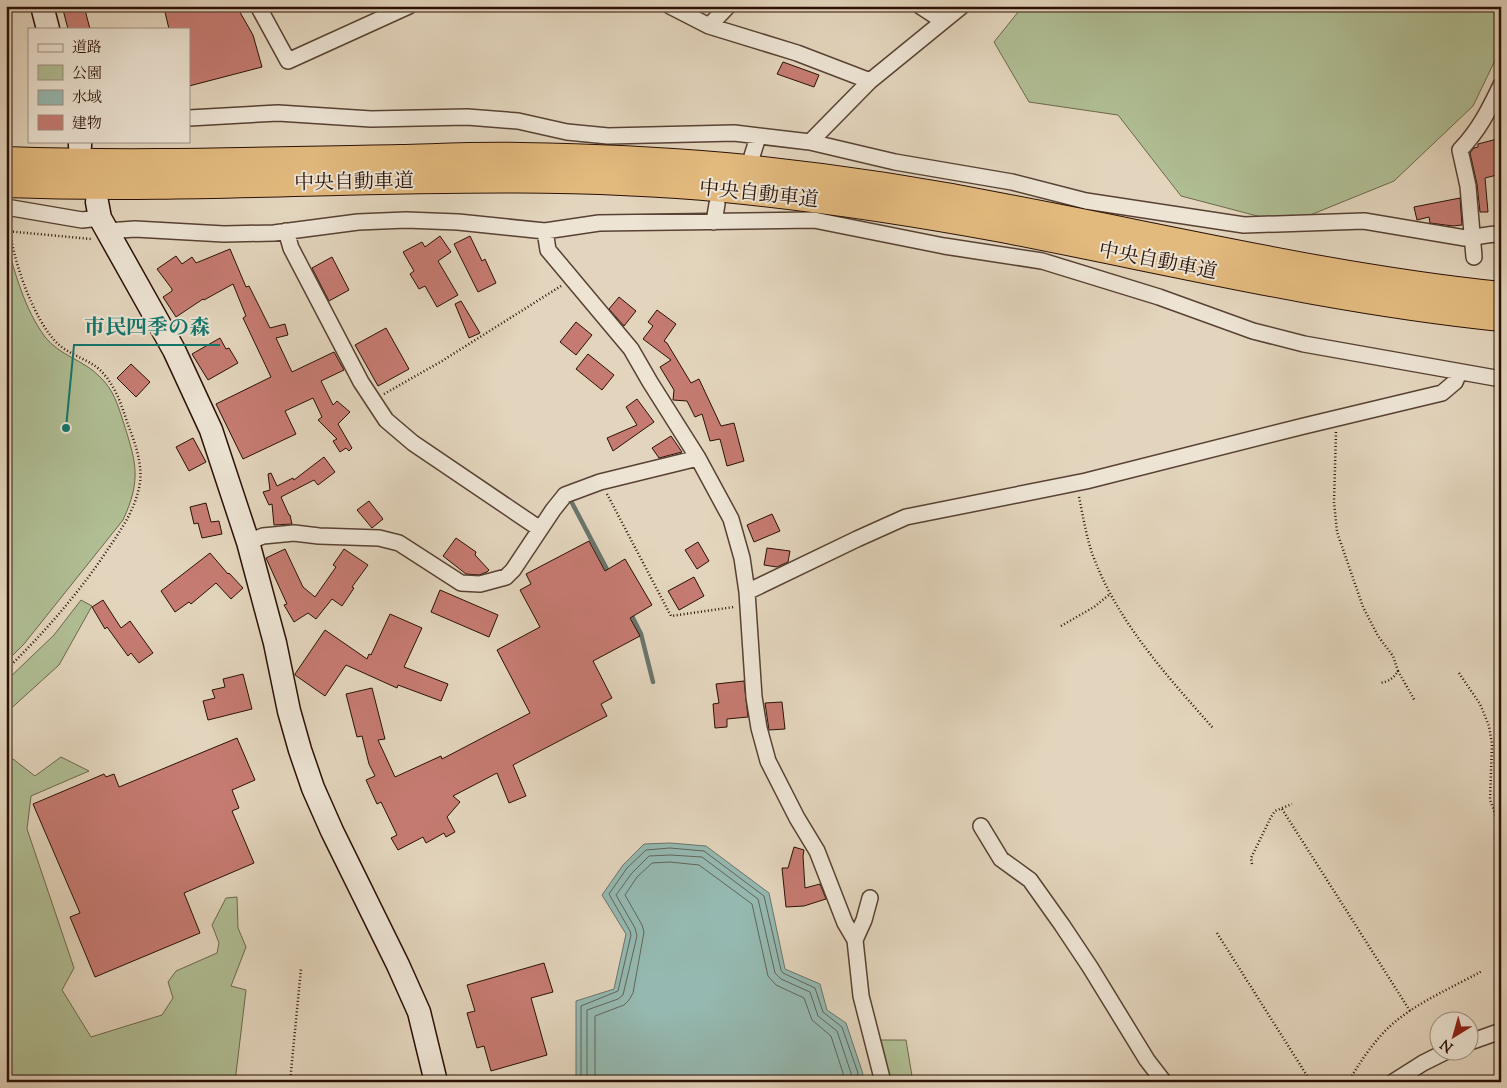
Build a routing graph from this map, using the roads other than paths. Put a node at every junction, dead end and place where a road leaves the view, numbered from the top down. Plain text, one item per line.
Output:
1 (42, 6) edge
2 (258, 6) edge
3 (409, 6) edge
4 (670, 6) edge
5 (728, 6) edge
6 (920, 6) edge
7 (962, 6) edge
8 (943, 21) junction
9 (710, 26) junction
10 (48, 28) edge
11 (870, 81) junction
12 (1501, 85) edge
13 (190, 118) edge
14 (758, 137) junction
15 (810, 142) junction
16 (752, 156) dead end
17 (6, 161) edge
18 (7, 199) edge
19 (717, 204) dead end
20 (714, 222) junction
21 (104, 223) junction
22 (545, 231) junction
23 (286, 232) junction
24 (1501, 234) edge
25 (1474, 238) junction
26 (1474, 257) dead end
27 (1501, 296) edge
28 (1501, 318) edge
29 (1459, 373) junction
30 (1501, 379) edge
31 (698, 458) junction
32 (540, 529) junction
33 (248, 542) junction
34 (747, 598) junction
35 (981, 826) dead end
36 (870, 898) dead end
37 (856, 940) junction
38 (1501, 1032) edge
39 (1480, 1039) edge
40 (1430, 1060) edge
41 (436, 1082) edge
42 (884, 1082) edge
43 (1164, 1082) edge
44 (1393, 1082) edge

1 - 10 street
2 - 3 street
4 - 9 street
5 - 9 street
6 - 8 street
7 - 8 street
8 - 11 street
9 - 11 street
11 - 15 street
12 - 25 street
13 - 14 street
14 - 15 street
14 - 16 street
15 - 25 street
17 - 27 highway, 中央自動車道
18 - 21 street
18 - 28 highway, 中央自動車道
19 - 20 street
20 - 22 street
20 - 29 street
21 - 23 street
21 - 33 street
22 - 23 street
22 - 31 street
23 - 32 street
24 - 25 street
25 - 26 street
29 - 30 street
29 - 34 street
31 - 32 street
31 - 34 street
32 - 33 street
33 - 41 street
34 - 37 street
35 - 43 street
36 - 37 street
37 - 42 street
38 - 39 street
40 - 44 street

